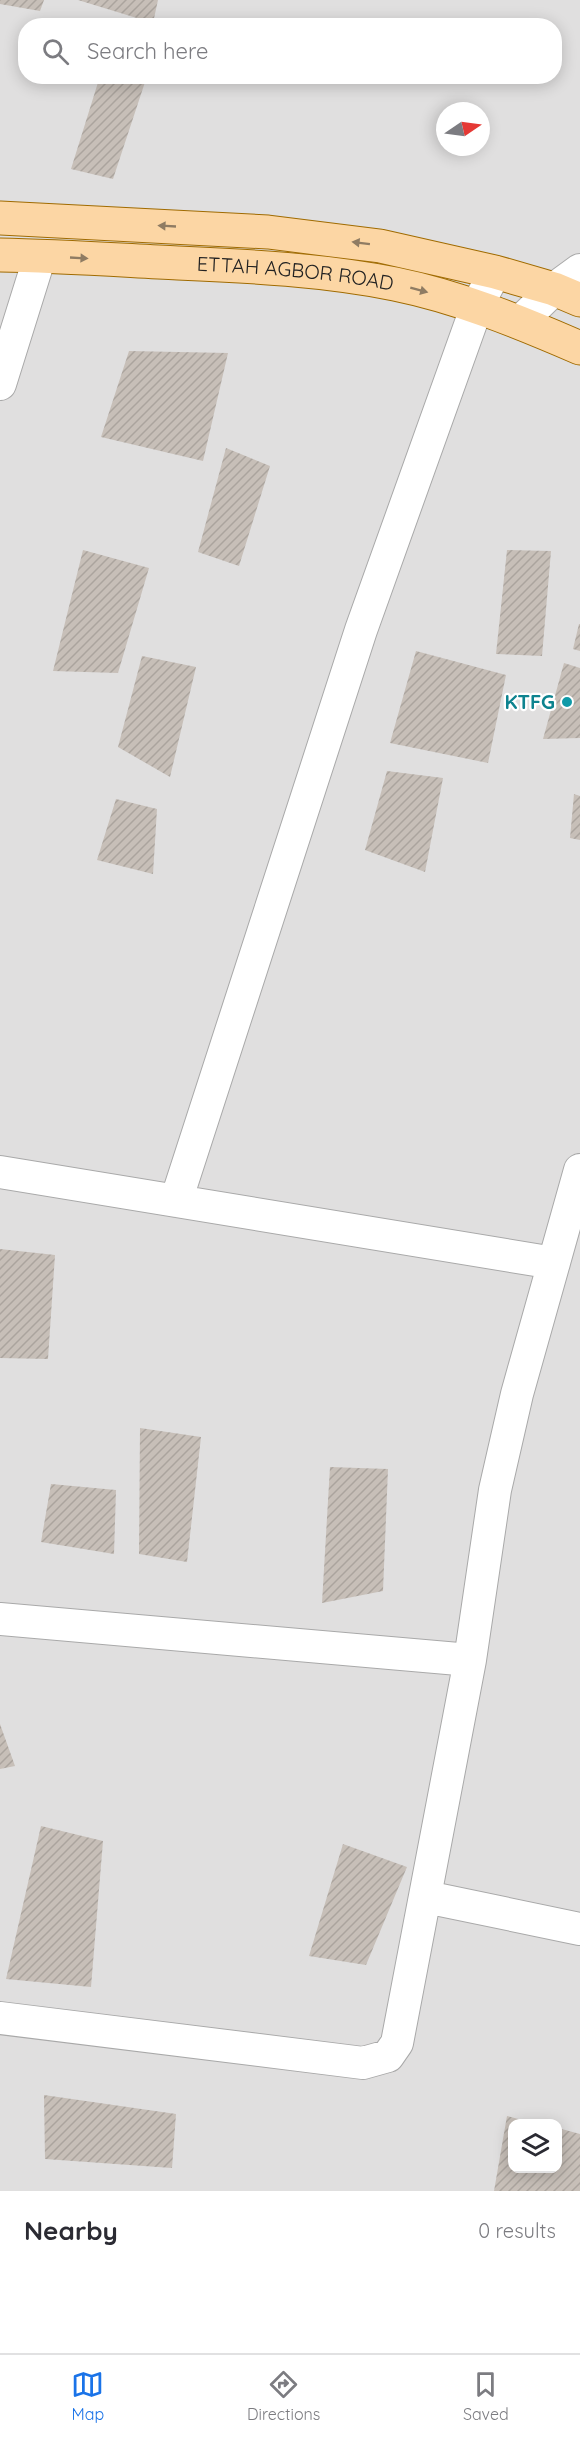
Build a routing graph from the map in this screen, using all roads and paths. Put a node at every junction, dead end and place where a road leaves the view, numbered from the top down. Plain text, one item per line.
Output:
1 (0, 218) edge
2 (0, 255) edge
3 (39, 256) junction
4 (495, 272) junction
5 (571, 286) edge
6 (477, 306) junction
7 (520, 322) junction
8 (580, 348) edge
9 (0, 384) edge
10 (580, 1170) edge
11 (0, 1172) edge
12 (176, 1201) junction
13 (554, 1263) junction
14 (0, 1619) edge
15 (470, 1660) junction
16 (426, 1897) junction
17 (580, 1929) edge
18 (0, 2018) edge

4 -> 1 main road, ETTAH AGBOR ROAD
2 - 3 main road, ETTAH AGBOR ROAD
3 -> 6 main road, ETTAH AGBOR ROAD
3 - 9 street
4 - 5 main road, ETTAH AGBOR ROAD
4 - 6 street
5 - 7 street
6 - 7 main road, ETTAH AGBOR ROAD
6 - 12 street
7 - 8 main road, ETTAH AGBOR ROAD
10 - 13 street
11 - 12 street
12 - 13 street
13 - 15 street
14 - 15 street
15 - 16 street
16 - 17 street
16 - 18 street

